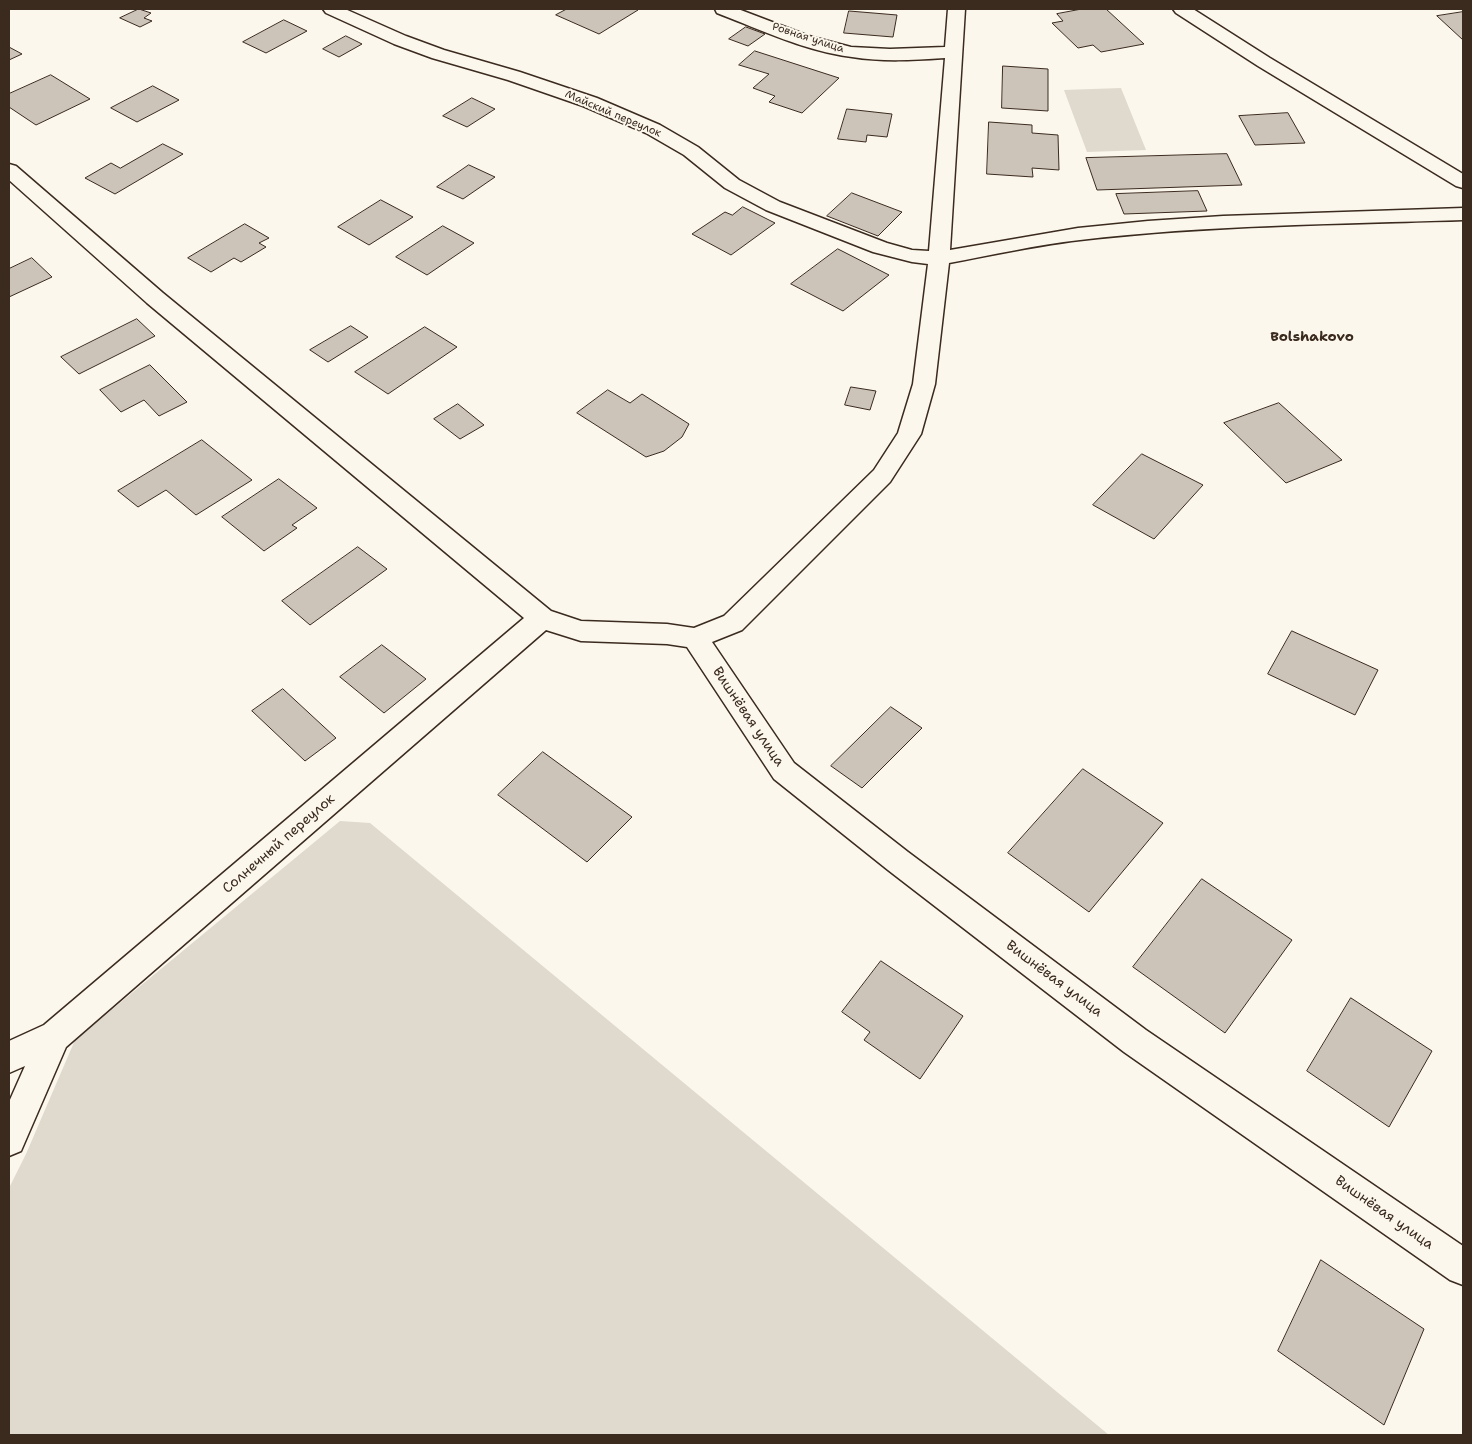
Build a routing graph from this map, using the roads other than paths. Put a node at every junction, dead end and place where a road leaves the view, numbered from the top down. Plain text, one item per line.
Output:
1 (332, 9) edge
2 (723, 9) edge
3 (957, 9) edge
4 (1182, 9) edge
5 (954, 52) junction
6 (9, 170) edge
7 (1463, 182) edge
8 (1463, 214) edge
9 (939, 258) junction
10 (542, 618) junction
11 (695, 638) junction
12 (55, 1036) junction
13 (9, 1057) edge
14 (9, 1139) edge
15 (1463, 1267) edge

1 - 9 street, Майский переулок
2 - 5 street, Ровная улица
3 - 5 street
4 - 7 street
5 - 9 street
6 - 10 street
8 - 9 street, Майский переулок
9 - 11 street
10 - 11 street
10 - 12 street, Солнечный переулок
11 - 15 street, Вишнёвая улица
12 - 13 street, Солнечный переулок
12 - 14 street

